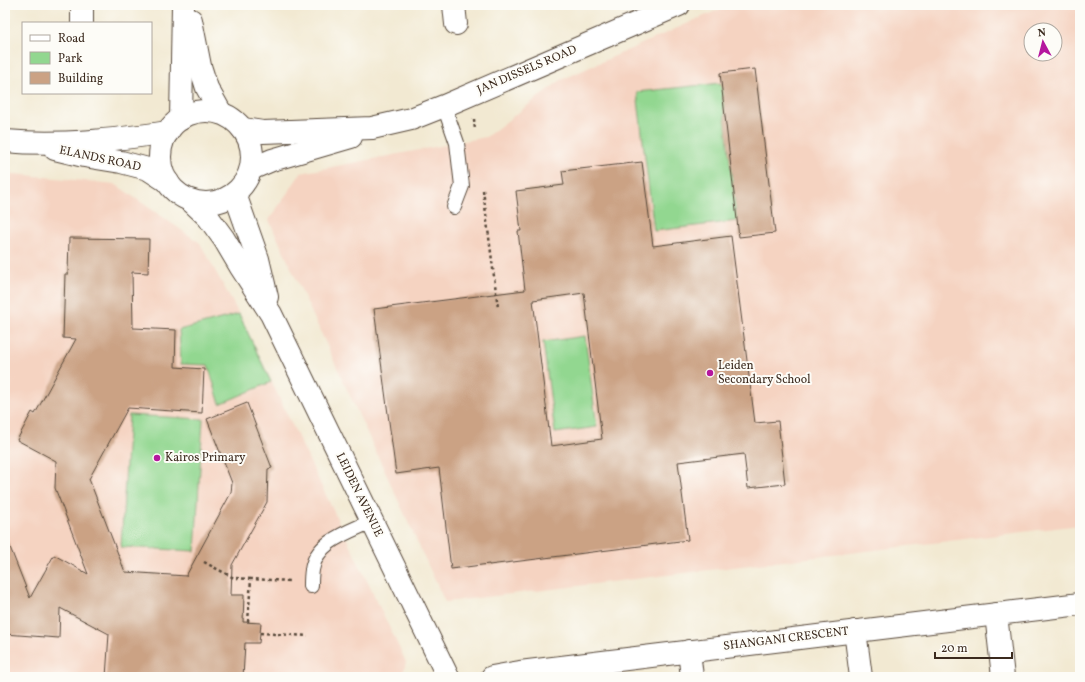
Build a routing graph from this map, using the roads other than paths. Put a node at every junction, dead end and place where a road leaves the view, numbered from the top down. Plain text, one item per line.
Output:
1 (82, 5) edge
2 (183, 5) edge
3 (189, 5) edge
4 (679, 5) edge
5 (82, 22) edge
6 (444, 106) junction
7 (221, 113) junction
8 (174, 126) junction
9 (243, 128) junction
10 (372, 128) junction
11 (5, 141) edge
12 (29, 143) junction
13 (251, 168) junction
14 (168, 182) junction
15 (235, 194) junction
16 (191, 201) junction
17 (454, 207) dead end
18 (271, 314) junction
19 (372, 521) junction
20 (311, 584) road end
21 (1080, 604) edge
22 (996, 614) junction
23 (855, 631) junction
24 (689, 651) junction
25 (609, 669) edge
26 (448, 677) edge
27 (492, 677) edge
28 (692, 677) edge
29 (861, 677) edge
30 (1003, 677) edge

1 - 5 street
2 - 8 street
3 - 7 street
4 - 6 street, JAN DISSELS ROAD
6 - 10 street, JAN DISSELS ROAD
6 - 17 lane
7 - 8 street
7 - 9 street
8 - 12 street, ELANDS ROAD
8 - 14 street
9 - 10 street, JAN DISSELS ROAD
9 - 13 street
10 - 13 street, JAN DISSELS ROAD
11 - 12 street, ELANDS ROAD
12 - 14 street, ELANDS ROAD
13 - 15 street
14 - 16 street
15 - 16 street
15 - 18 street, LEIDEN AVENUE
16 - 18 street, LEIDEN AVENUE
18 - 19 street, LEIDEN AVENUE
19 - 20 lane
19 - 26 street, LEIDEN AVENUE
21 - 22 street, SHANGANI CRESCENT
22 - 23 street, SHANGANI CRESCENT
22 - 30 street
23 - 24 street, SHANGANI CRESCENT
23 - 29 street
24 - 25 street, SHANGANI CRESCENT
24 - 28 street
25 - 27 street, SHANGANI CRESCENT

